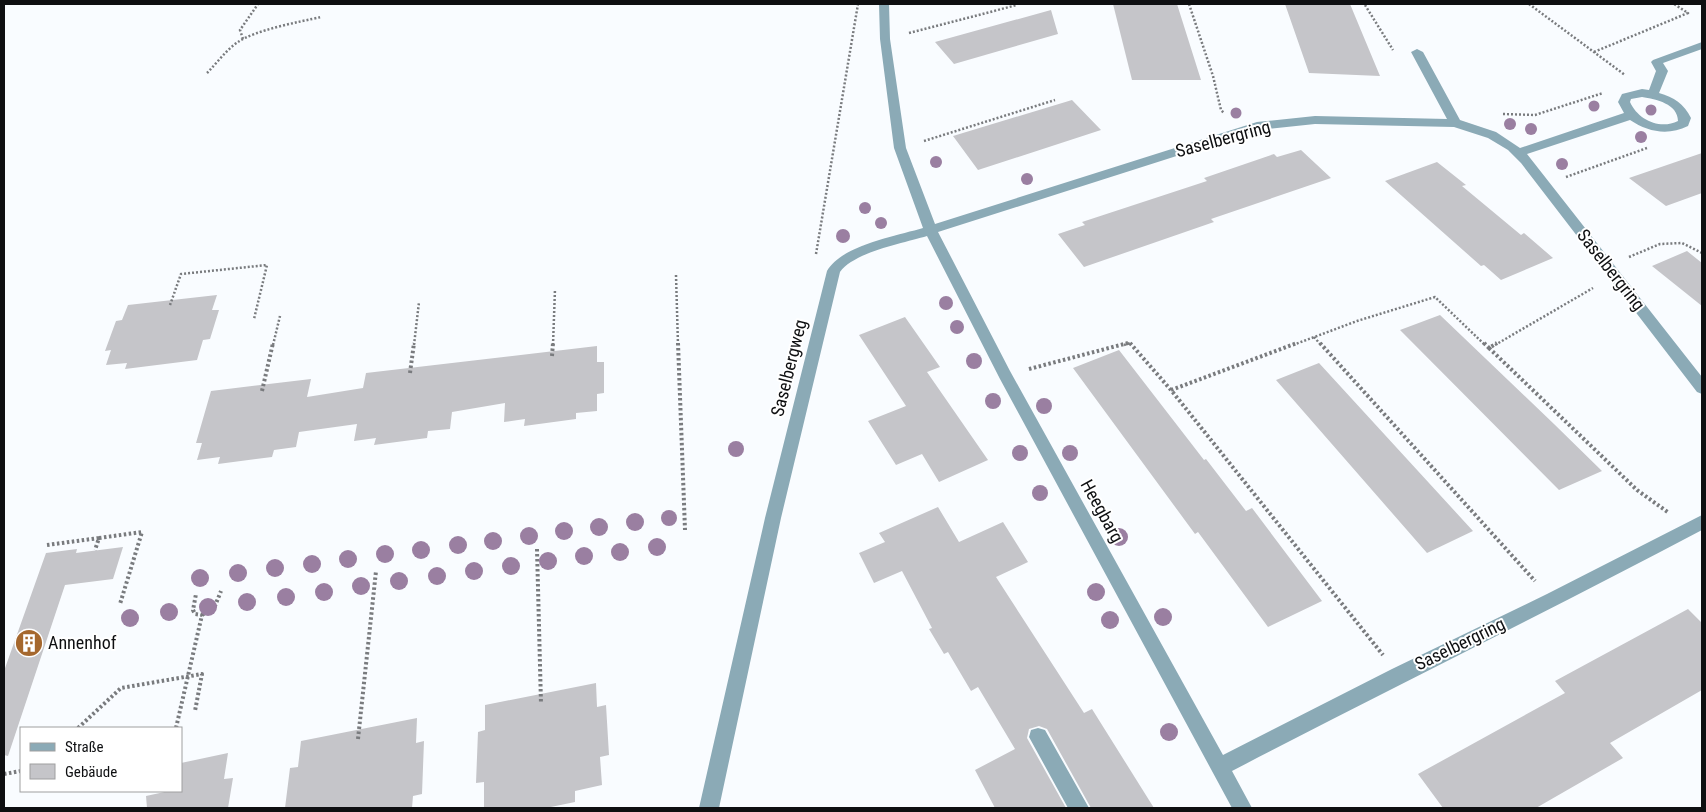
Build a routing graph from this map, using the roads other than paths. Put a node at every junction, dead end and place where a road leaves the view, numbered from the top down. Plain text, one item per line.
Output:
1 (884, 4) edge
2 (1702, 45) edge
3 (1417, 52) dead end
4 (1653, 94) junction
5 (1631, 115) junction
6 (1455, 123) junction
7 (1518, 153) junction
8 (931, 231) junction
9 (1702, 388) edge
10 (1696, 525) edge
11 (1038, 736) dead end
12 (1219, 767) junction
13 (709, 808) edge
14 (1079, 808) edge
15 (1242, 808) edge

1 - 8 street
2 - 4 street
3 - 6 street
4 - 5 street
4 - 5 street
5 - 7 street
6 - 7 street, Saselbergring
6 - 8 street, Saselbergring
7 - 9 street, Saselbergring
8 - 12 street, Heegbarg
8 - 13 street, Saselbergweg
10 - 12 street, Saselbergring
11 - 14 street
12 - 15 street, Heegbarg

